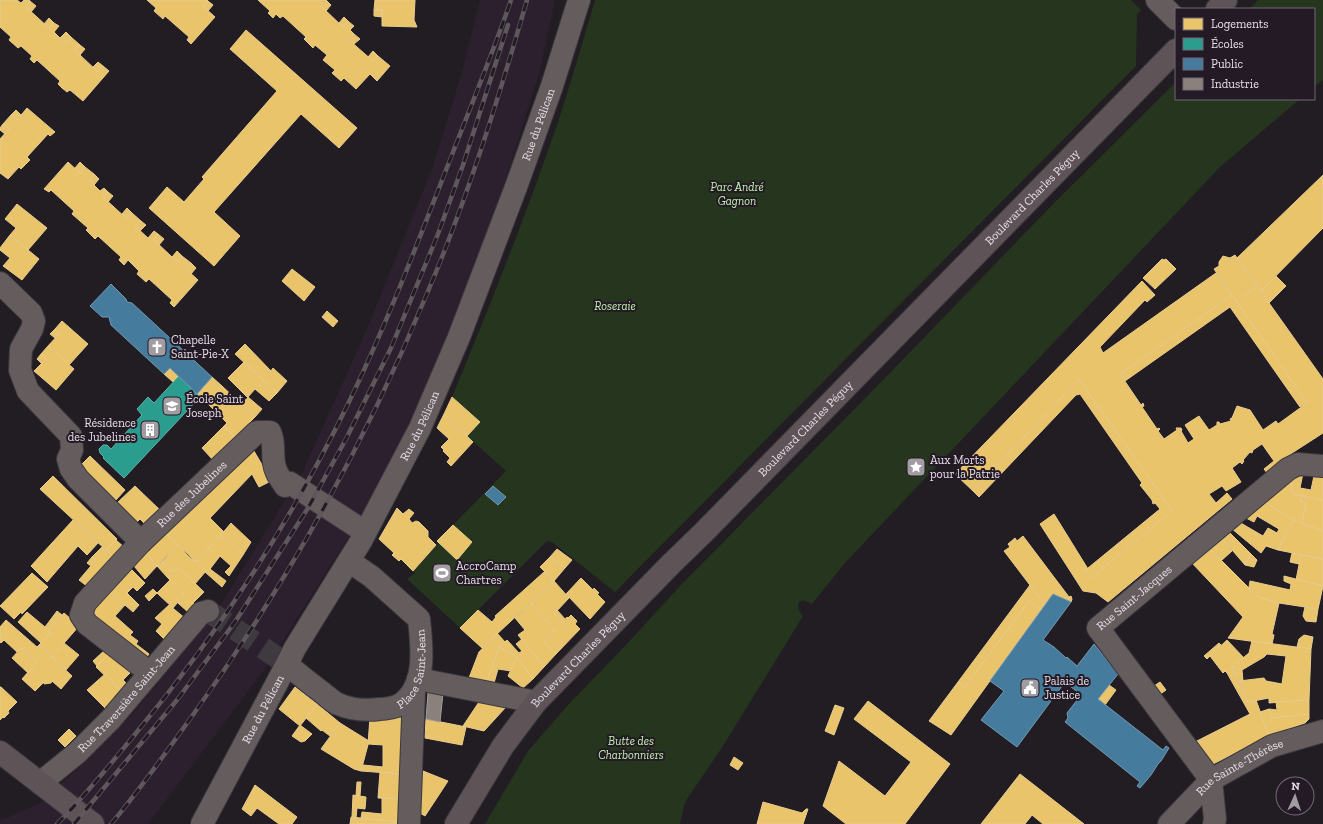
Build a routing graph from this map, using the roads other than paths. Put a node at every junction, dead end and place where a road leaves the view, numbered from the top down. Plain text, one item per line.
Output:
1 (579, 0) edge
2 (1157, 0) edge
3 (1226, 0) edge
4 (1218, 8) edge
5 (1175, 18) edge
6 (1175, 51) edge
7 (0, 282) edge
8 (1323, 466) edge
9 (366, 532) junction
10 (141, 542) junction
11 (349, 561) junction
12 (208, 611) dead end
13 (288, 664) junction
14 (150, 673) junction
15 (416, 685) junction
16 (536, 702) junction
17 (1323, 732) edge
18 (0, 752) edge
19 (1212, 780) junction
20 (40, 783) junction
21 (93, 824) edge
22 (202, 824) edge
23 (409, 824) edge
24 (456, 824) edge
25 (1169, 824) edge
26 (1214, 824) edge

1 - 9 street, Rue du Pélican
2 - 5 street
3 - 4 main road
6 - 16 main road, Boulevard Charles Péguy
7 - 10 street
8 - 19 street, Rue Saint-Jacques
9 - 10 street, Rue des Jubelines
9 - 11 street, Rue du Pélican
10 - 14 street, Rue des Jubelines
11 - 13 street, Rue du Pélican
11 - 15 street, Place Saint-Jean
12 - 14 street, Rue Traversière Saint-Jean
13 - 15 street, Place Saint-Jean
13 - 22 street, Rue du Pélican
14 - 20 street, Rue Traversière Saint-Jean
15 - 16 street
15 - 23 street
16 - 24 main road, Boulevard Charles Péguy
17 - 19 street, Rue Sainte-Thérèse
18 - 20 main road
19 - 25 street, Rue Sainte-Thérèse
19 - 26 street
20 - 21 main road

